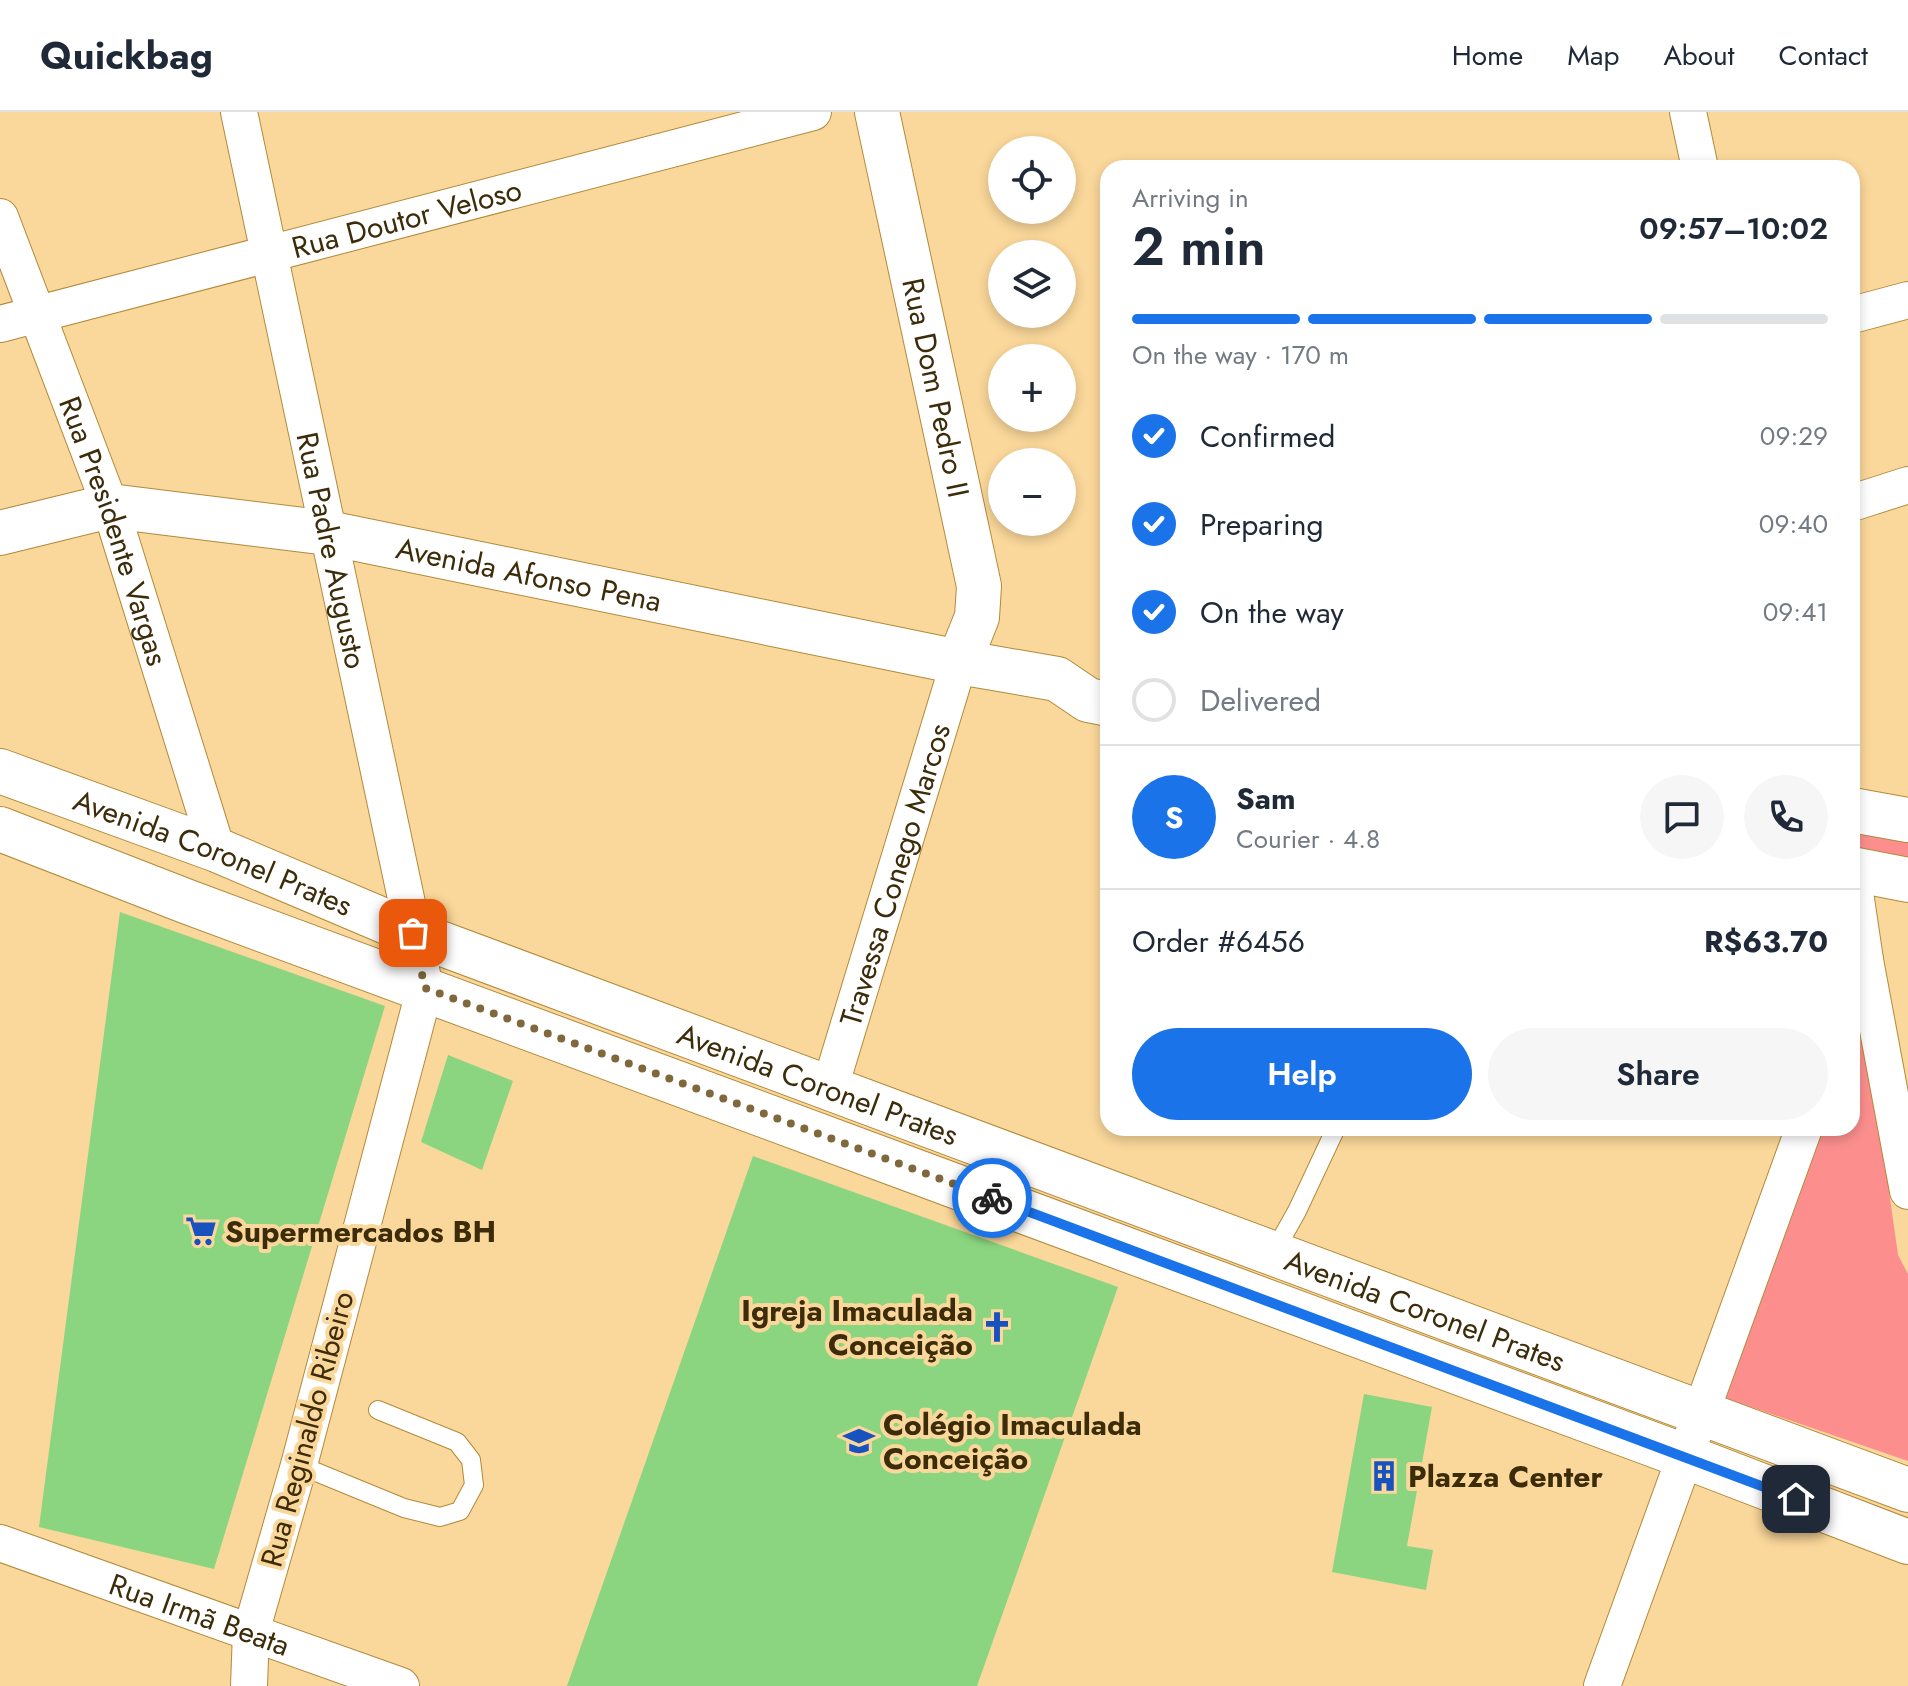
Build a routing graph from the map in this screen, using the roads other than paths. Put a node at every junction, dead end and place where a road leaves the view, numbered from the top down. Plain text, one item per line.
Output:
1 (239, 112) edge
2 (813, 112) edge
3 (877, 112) edge
4 (1688, 112) edge
5 (1698, 160) edge
6 (0, 217) edge
7 (267, 255) junction
8 (1908, 300) edge
9 (1860, 313) edge
10 (38, 315) junction
11 (0, 324) edge
12 (1908, 485) edge
13 (1860, 500) edge
14 (110, 506) junction
15 (0, 533) edge
16 (328, 533) junction
17 (959, 662) junction
18 (1100, 671) edge
19 (1057, 679) junction
20 (1100, 702) edge
21 (0, 771) edge
22 (1860, 811) edge
23 (1908, 820) edge
24 (0, 829) edge
25 (217, 850) junction
26 (1860, 872) edge
27 (1908, 880) edge
28 (1860, 926) edge
29 (413, 933) junction
30 (1865, 960) junction
31 (1860, 974) edge
32 (425, 988) junction
33 (830, 1087) junction
34 (1332, 1136) edge
35 (1801, 1136) edge
36 (1908, 1191) edge
37 (1274, 1252) junction
38 (378, 1410) dead end
39 (1702, 1411) junction
40 (1684, 1456) junction
41 (299, 1465) junction
42 (1908, 1490) edge
43 (1908, 1542) edge
44 (0, 1543) edge
45 (251, 1632) junction
46 (249, 1686) edge
47 (401, 1686) edge
48 (1602, 1686) edge

1 - 7 street, Rua Padre Augusto
2 - 7 street, Rua Doutor Veloso
3 - 17 main road, Rua Dom Pedro II
4 - 5 street
6 - 10 street, Rua Presidente Vargas
7 - 10 street, Rua Doutor Veloso
7 - 16 street, Rua Padre Augusto
8 - 9 street
10 - 11 street, Rua Doutor Veloso
10 - 14 street, Rua Presidente Vargas
12 - 13 street
14 - 15 main road, Avenida Afonso Pena
14 - 16 main road, Avenida Afonso Pena
14 - 25 street, Rua Presidente Vargas
16 - 17 main road, Avenida Afonso Pena
16 - 29 street, Rua Padre Augusto
17 - 19 main road, Avenida Afonso Pena
17 - 33 street, Travessa Conego Marcos
18 - 19 main road, Avenida Afonso Pena
19 - 20 main road, Avenida Afonso Pena
21 - 25 main road, Avenida Coronel Prates
22 - 23 main road
24 - 32 main road, Avenida Coronel Prates
25 - 29 main road, Avenida Coronel Prates
26 - 27 main road
28 - 30 street
29 - 32 street, Rua Padre Augusto
29 - 33 main road, Avenida Coronel Prates
30 - 31 street
30 - 36 street
32 - 40 main road, Avenida Coronel Prates
32 - 41 street, Rua Reginaldo Ribeiro
33 - 37 main road, Avenida Coronel Prates
34 - 37 lane
35 - 39 street
37 - 39 main road, Avenida Coronel Prates
38 - 41 lane
39 - 40 street
39 - 42 main road, Avenida Coronel Prates
40 - 43 main road, Avenida Coronel Prates
40 - 48 street
41 - 45 street, Rua Reginaldo Ribeiro
44 - 45 street, Rua Irmã Beata
45 - 46 street, Rua Reginaldo Ribeiro
45 - 47 street, Rua Irmã Beata

